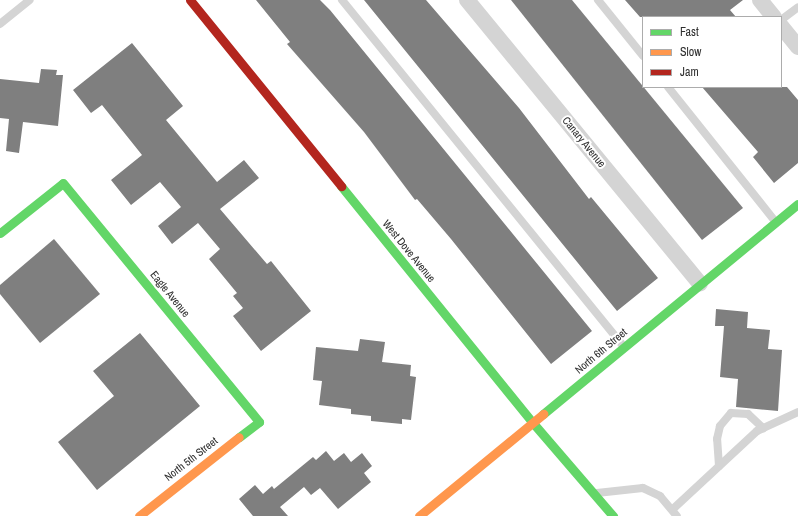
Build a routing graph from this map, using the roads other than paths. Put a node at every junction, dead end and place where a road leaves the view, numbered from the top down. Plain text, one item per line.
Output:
1 (30, 0) edge
2 (190, 0) edge
3 (342, 0) edge
4 (467, 0) edge
5 (598, 0) edge
6 (760, 0) edge
7 (798, 7) edge
8 (773, 16) edge
9 (782, 19) edge
10 (0, 24) edge
11 (782, 27) edge
12 (798, 47) edge
13 (642, 55) edge
14 (669, 88) edge
15 (796, 209) edge
16 (776, 222) junction
17 (0, 233) edge
18 (700, 284) junction
19 (624, 347) junction
20 (798, 412) edge
21 (259, 422) joint
22 (533, 423) junction
23 (763, 428) junction
24 (719, 466) junction
25 (594, 493) junction
26 (675, 513) edge
27 (138, 516) edge
28 (419, 516) edge
29 (613, 516) edge

1 - 10 lane
2 - 22 street, West Dove Avenue
3 - 19 lane
4 - 18 street, Canary Avenue
5 - 13 lane
6 - 8 street
7 - 9 lane
11 - 12 street
14 - 16 lane
15 - 16 street, North 6th Street
16 - 18 street, North 6th Street
17 - 21 street, Eagle Avenue
18 - 19 street, North 6th Street
19 - 22 street, North 6th Street
20 - 23 lane
21 - 27 street, North 5th Street
22 - 25 street, West Dove Avenue
22 - 28 street, North 6th Street
23 - 24 lane
23 - 24 lane
24 - 26 lane
25 - 26 lane
25 - 29 street, West Dove Avenue

